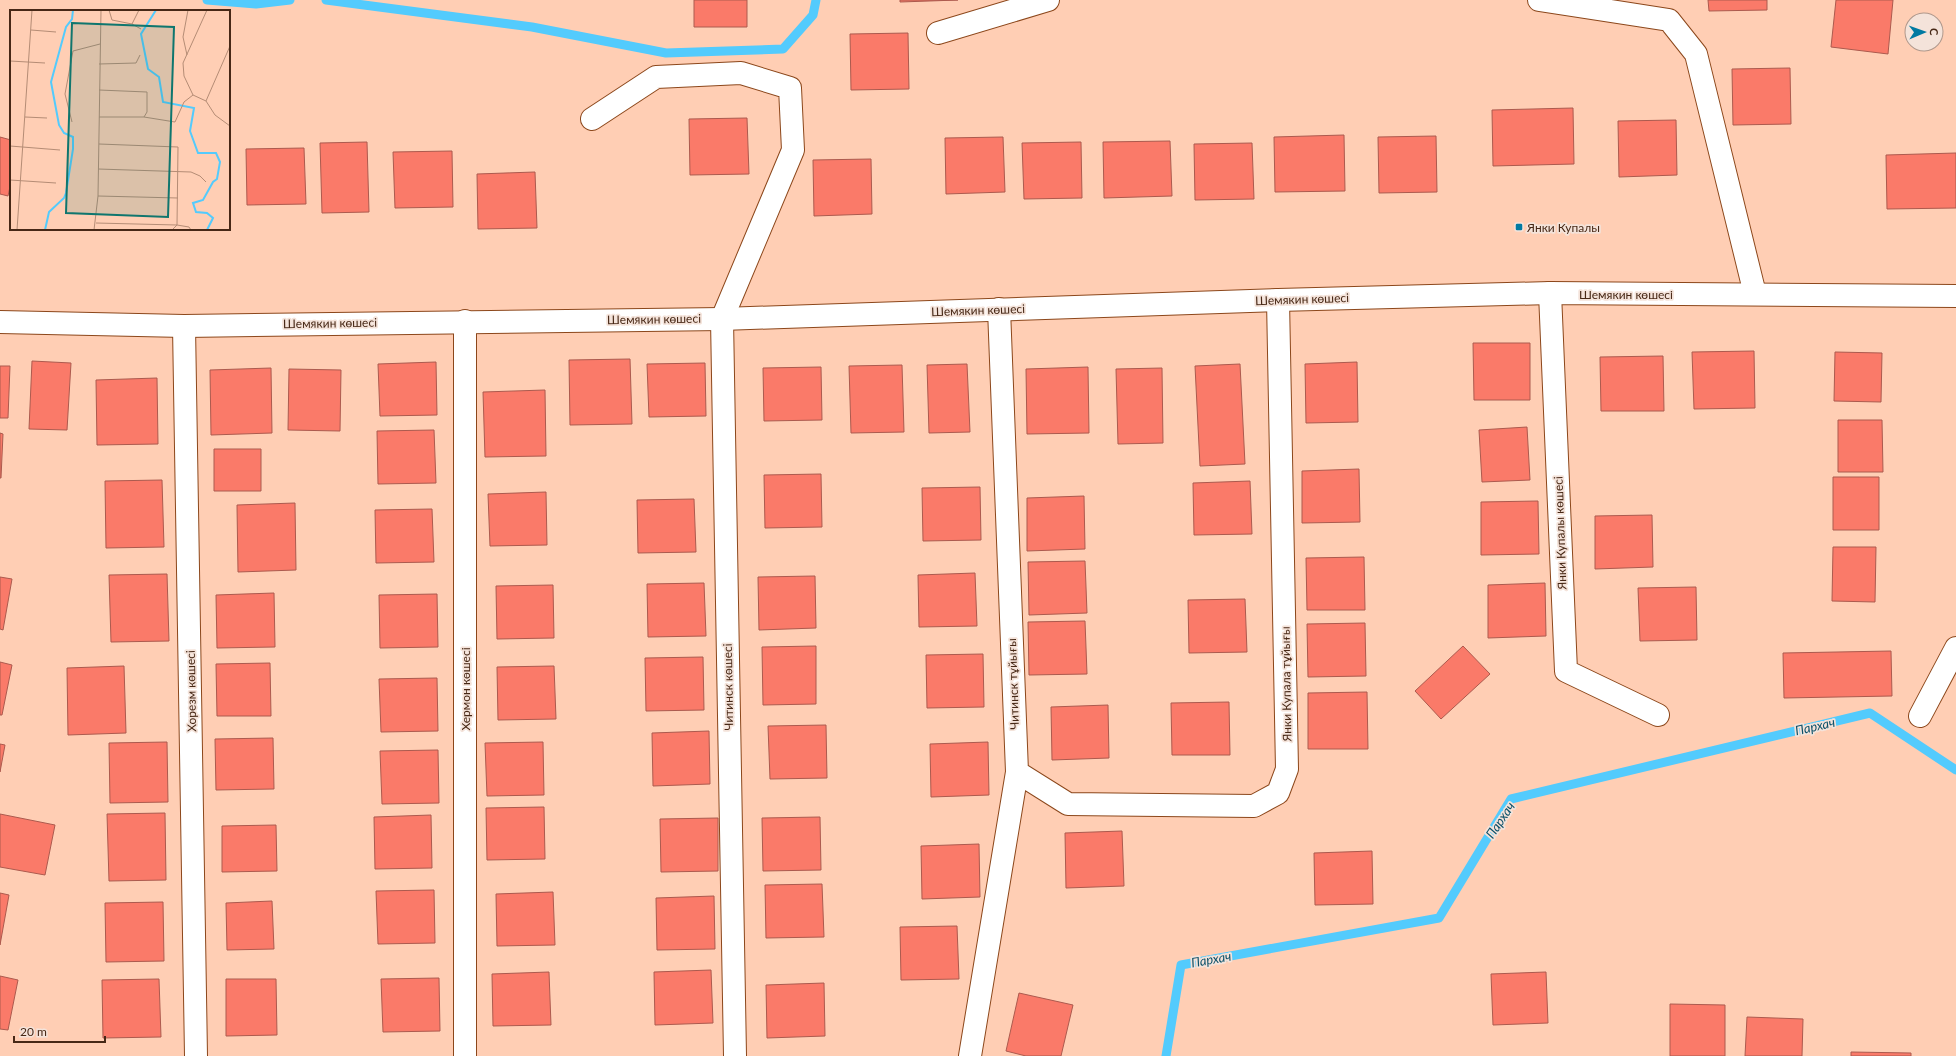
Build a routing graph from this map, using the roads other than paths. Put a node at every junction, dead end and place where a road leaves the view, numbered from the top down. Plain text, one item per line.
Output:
1 (1048, 0) edge
2 (1539, 0) edge
3 (938, 33) dead end
4 (592, 119) dead end
5 (1550, 293) junction
6 (1755, 294) junction
7 (1956, 296) edge
8 (1278, 300) junction
9 (999, 309) junction
10 (722, 319) junction
11 (465, 321) junction
12 (0, 322) edge
13 (184, 326) junction
14 (1956, 648) edge
15 (1658, 715) dead end
16 (1920, 716) dead end
17 (1016, 772) junction
18 (196, 1056) edge
19 (465, 1056) edge
20 (735, 1056) edge
21 (970, 1056) edge

1 - 3 street
2 - 6 street
4 - 10 street
5 - 6 street, Шемякин көшесі
5 - 8 street, Шемякин көшесі
5 - 15 street, Янки Купалы көшесі
6 - 7 street, Шемякин көшесі
8 - 9 street, Шемякин көшесі
8 - 17 street, Янки Купала тұйығы
9 - 10 street, Шемякин көшесі
9 - 17 street, Читинск тұйығы
10 - 11 street, Шемякин көшесі
10 - 20 street, Читинск көшесі
11 - 13 street, Шемякин көшесі
11 - 19 street, Хермон көшесі
12 - 13 street, Шемякин көшесі
13 - 18 street, Хорезм көшесі
14 - 16 street
17 - 21 street, Читинск тұйығы

